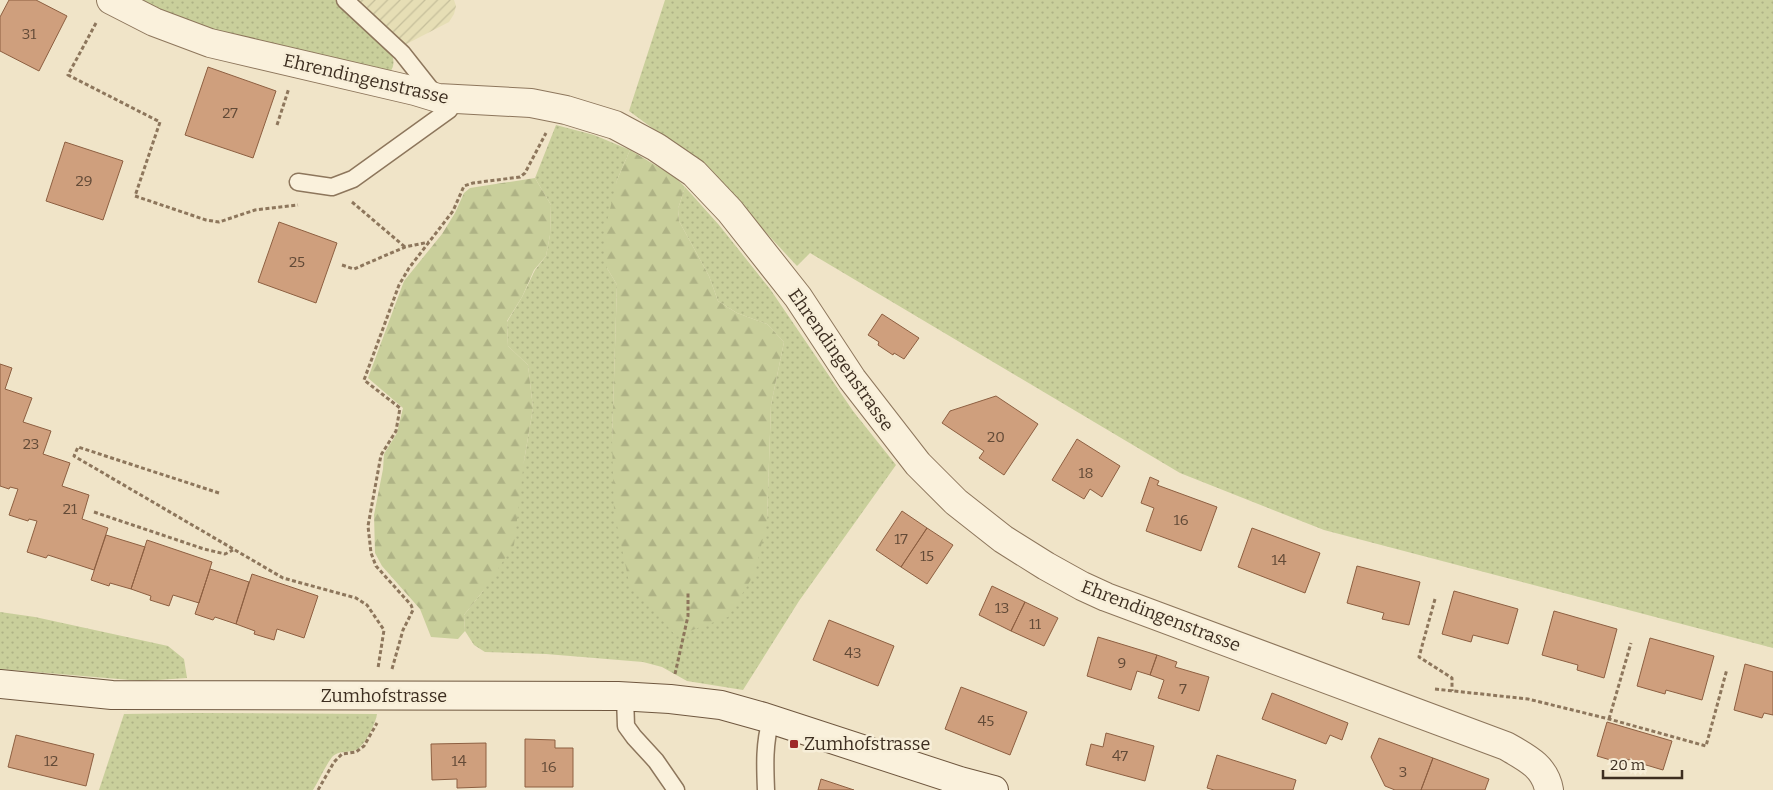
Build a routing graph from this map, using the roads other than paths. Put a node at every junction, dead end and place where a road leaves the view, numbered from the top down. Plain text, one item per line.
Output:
1 (345, 0) edge
2 (105, 8) edge
3 (447, 99) junction
4 (298, 182) dead end
5 (0, 684) edge
6 (625, 697) junction
7 (771, 720) junction
8 (676, 790) edge
9 (766, 790) edge
10 (994, 790) edge
11 (1549, 790) edge

1 - 3 lane
2 - 3 street, Ehrendingenstrasse
3 - 4 lane
3 - 11 street, Ehrendingenstrasse
5 - 6 street, Zumhofstrasse
6 - 7 street, Zumhofstrasse
6 - 8 lane
7 - 9 lane
7 - 10 street, Zumhofstrasse

